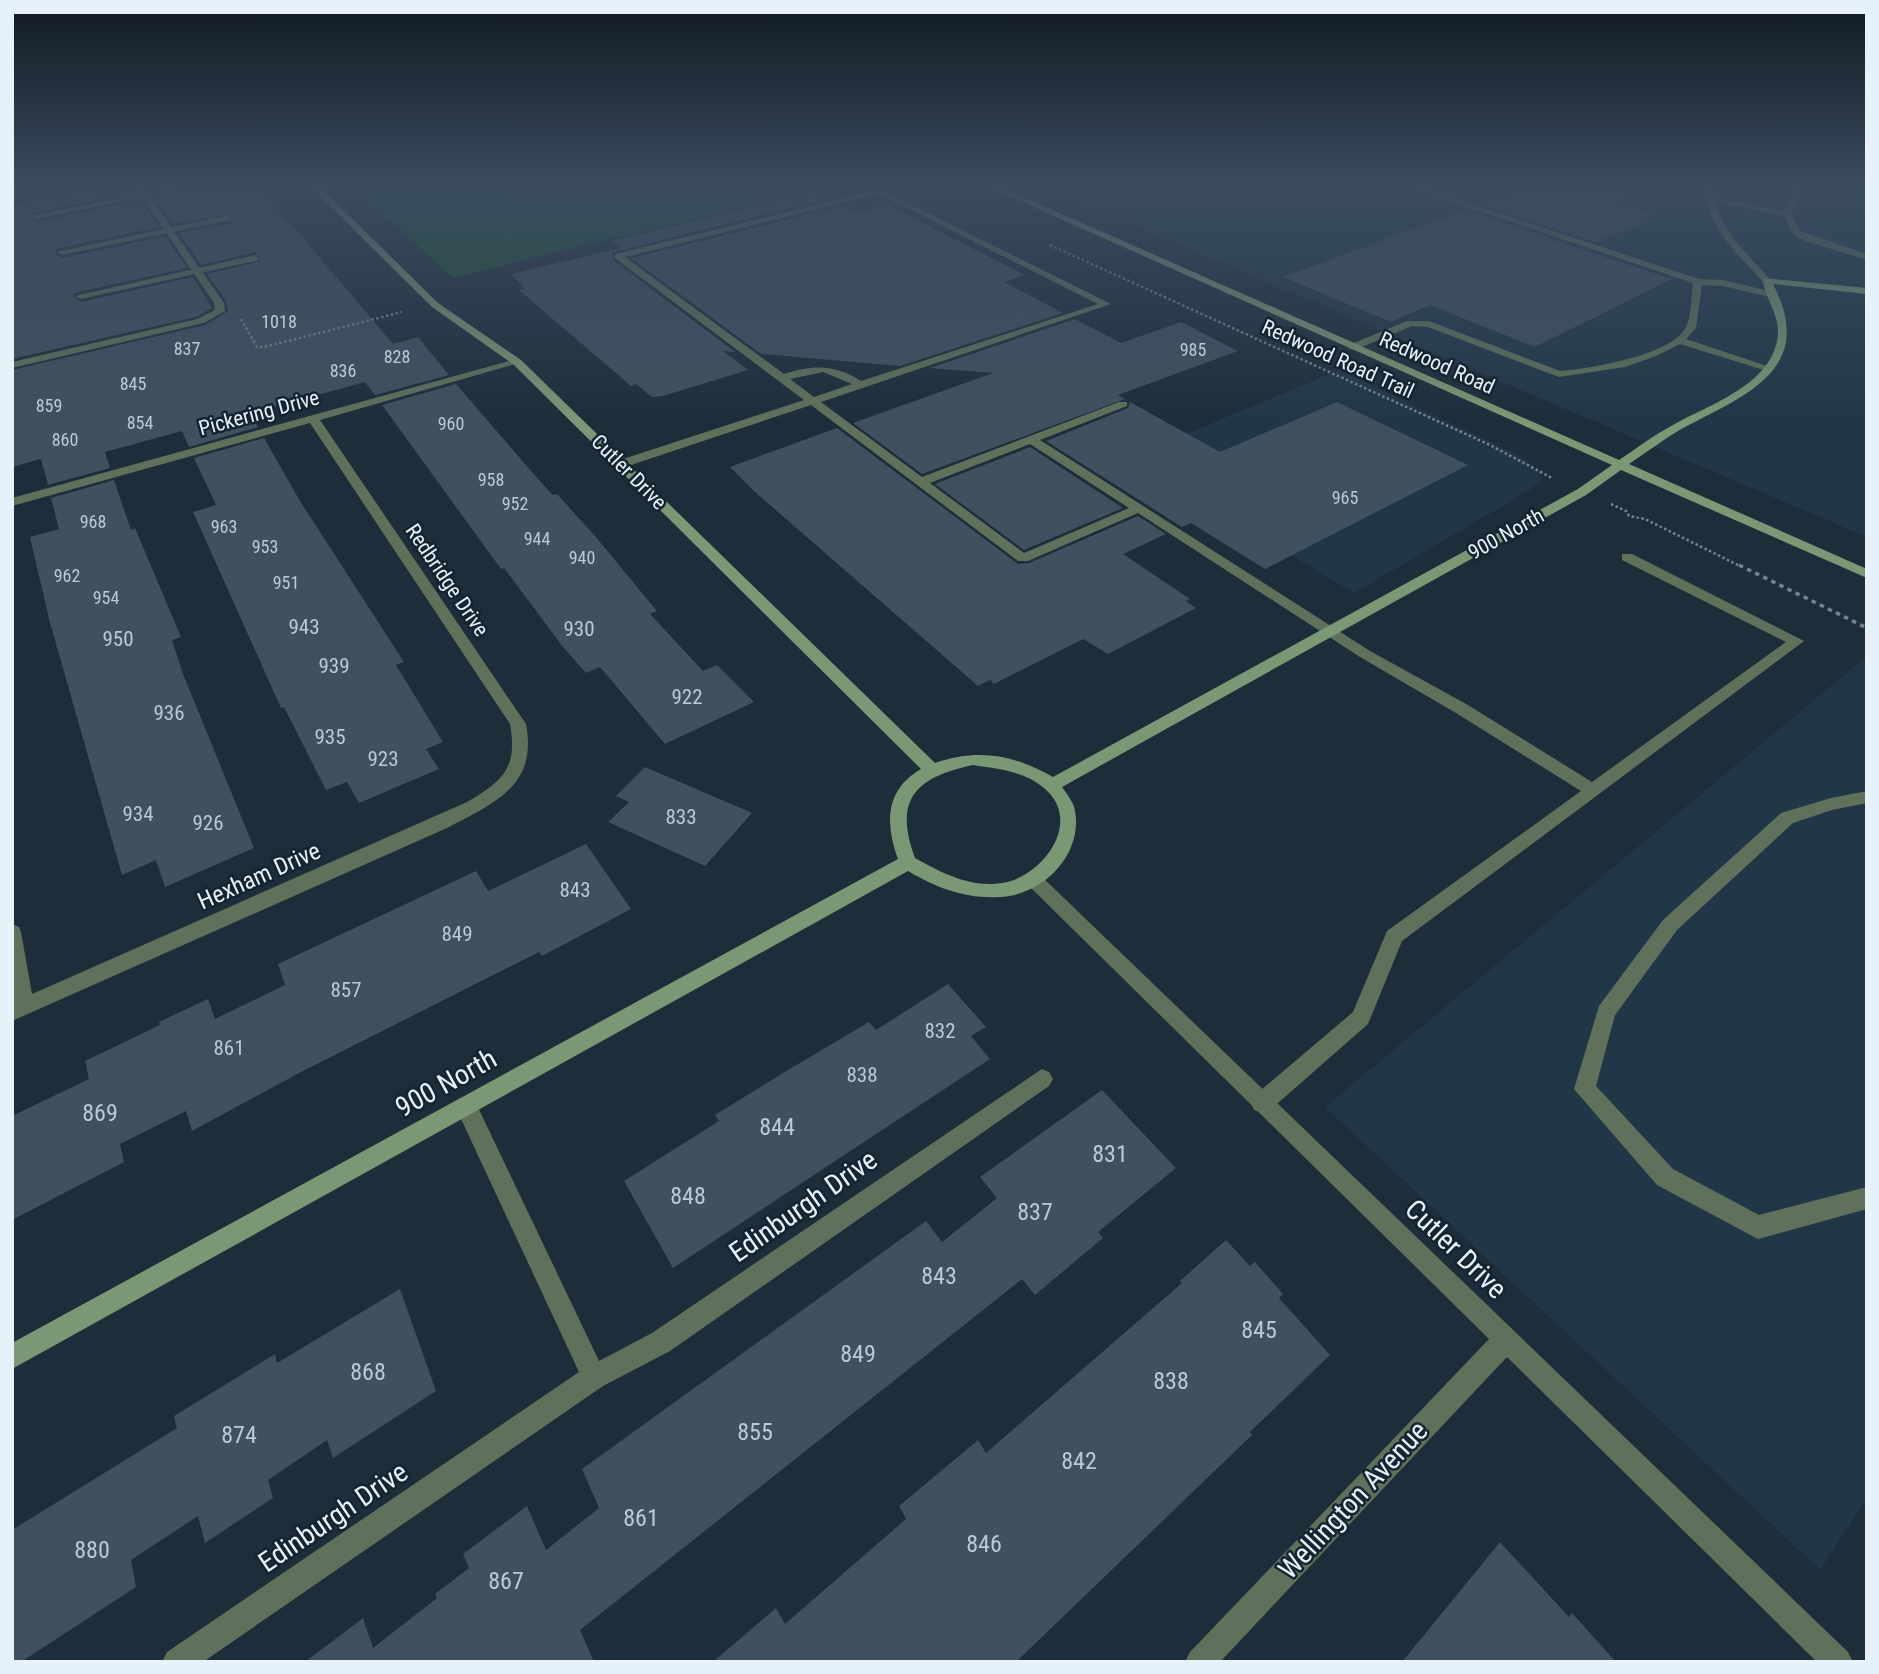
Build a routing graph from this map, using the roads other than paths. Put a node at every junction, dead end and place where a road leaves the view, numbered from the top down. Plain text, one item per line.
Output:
1 (193, 265) edge
2 (224, 265) edge
3 (395, 265) edge
4 (630, 265) edge
5 (1028, 265) edge
6 (1169, 265) edge
7 (1647, 265) edge
8 (1754, 265) edge
9 (197, 271) junction
10 (1766, 280) junction
11 (1698, 282) junction
12 (1867, 291) edge
13 (1774, 295) junction
14 (80, 296) dead end
15 (1679, 340) junction
16 (1353, 347) junction
17 (517, 362) junction
18 (12, 365) edge
19 (1768, 368) junction
20 (783, 378) junction
21 (860, 385) junction
22 (812, 400) junction
23 (1123, 404) dead end
24 (313, 419) junction
25 (1031, 439) junction
26 (621, 464) junction
27 (1621, 465) junction
28 (921, 481) junction
29 (12, 502) edge
30 (1139, 508) junction
31 (1627, 557) dead end
32 (1867, 574) edge
33 (1331, 632) junction
34 (932, 770) junction
35 (517, 772) joint
36 (1053, 786) junction
37 (1594, 791) junction
38 (1867, 797) edge
39 (908, 862) junction
40 (1033, 879) junction
41 (12, 932) edge
42 (18, 1009) edge
43 (1042, 1079) dead end
44 (1262, 1103) junction
45 (466, 1107) junction
46 (1867, 1198) edge
47 (1506, 1339) junction
48 (12, 1357) edge
49 (594, 1377) junction
50 (177, 1662) edge
51 (1200, 1662) edge
52 (1838, 1662) edge

1 - 9 street
2 - 9 street
3 - 17 street, Cutler Drive
4 - 20 street
5 - 21 street
6 - 16 street, Redwood Road
7 - 11 street
8 - 10 street, 900 North
9 - 14 street
9 - 18 street
10 - 12 street
10 - 13 street, 900 North
11 - 13 street
11 - 15 street
13 - 19 street, 900 North
15 - 16 street
15 - 19 street
16 - 27 street, Redwood Road
17 - 24 street, Pickering Drive
17 - 26 street, Cutler Drive
19 - 27 street, 900 North
20 - 21 street
20 - 22 street
21 - 22 street
22 - 26 street
22 - 28 street
23 - 25 street
24 - 29 street, Pickering Drive
24 - 35 street, Redbridge Drive
25 - 28 street
25 - 30 street
26 - 34 street, Cutler Drive
27 - 32 street, Redwood Road
27 - 33 street, 900 North
28 - 30 street
30 - 33 street
31 - 37 street
33 - 36 street, 900 North
33 - 37 street
34 - 36 street
34 - 39 street
35 - 42 street, Hexham Drive
36 - 40 street
37 - 44 street
38 - 46 street
39 - 40 street
39 - 45 street, 900 North
40 - 44 street, Cutler Drive
41 - 42 street
43 - 49 street, Edinburgh Drive
44 - 47 street, Cutler Drive
45 - 48 street, 900 North
45 - 49 street
47 - 51 street, Wellington Avenue
47 - 52 street, Cutler Drive
49 - 50 street, Edinburgh Drive

